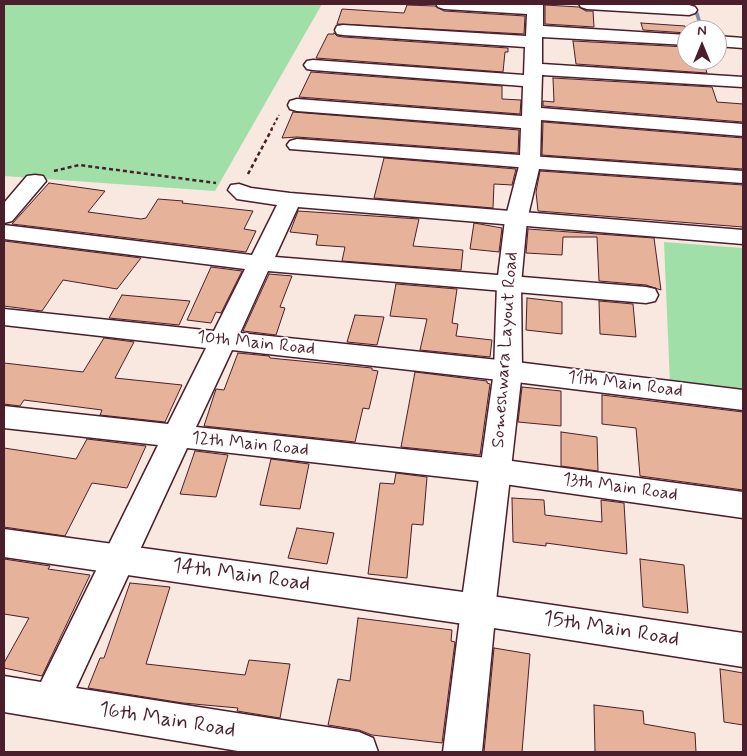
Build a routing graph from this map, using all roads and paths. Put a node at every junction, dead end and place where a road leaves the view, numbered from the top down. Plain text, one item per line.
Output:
1 (444, 4) edge
2 (587, 4) edge
3 (535, 7) edge
4 (689, 7) edge
5 (693, 20) edge
6 (343, 30) dead end
7 (534, 37) junction
8 (677, 40) edge
9 (727, 42) edge
10 (743, 43) edge
11 (313, 65) dead end
12 (533, 75) junction
13 (743, 82) edge
14 (297, 105) joint
15 (531, 118) junction
16 (743, 130) edge
17 (297, 145) dead end
18 (530, 162) junction
19 (743, 177) edge
20 (35, 181) joint
21 (240, 189) junction
22 (290, 200) junction
23 (4, 216) edge
24 (516, 220) junction
25 (4, 232) edge
26 (743, 237) edge
27 (260, 263) junction
28 (509, 284) junction
29 (646, 295) dead end
30 (4, 317) edge
31 (223, 340) junction
32 (508, 371) junction
33 (743, 400) edge
34 (4, 418) edge
35 (177, 437) junction
36 (497, 471) junction
37 (743, 505) edge
38 (4, 543) edge
39 (119, 559) junction
40 (478, 610) junction
41 (743, 650) edge
42 (4, 694) edge
43 (51, 701) junction
44 (359, 752) edge
45 (462, 752) edge

1 - 3 street
2 - 4 street
3 - 7 street, Someshwara Layout Road
4 - 5 street
6 - 7 street
7 - 8 street
7 - 12 street, Someshwara Layout Road
9 - 10 street
11 - 12 street
12 - 13 street
12 - 15 street, Someshwara Layout Road
14 - 15 street
14 - 21 path
15 - 16 street
15 - 18 street, Someshwara Layout Road
17 - 18 street
18 - 19 street
18 - 24 street, Someshwara Layout Road
20 - 21 path
20 - 23 street
21 - 22 street
22 - 24 street
22 - 27 street
24 - 26 street
24 - 28 street, Someshwara Layout Road
25 - 27 street
27 - 28 street
27 - 31 street
28 - 29 street
28 - 32 street, Someshwara Layout Road
30 - 31 street, 10th Main Road
31 - 32 street, 10th Main Road
31 - 35 street
32 - 33 street, 11th Main Road
32 - 36 street, Someshwara Layout Road
34 - 35 street, 12th Main Road
35 - 36 street, 12th Main Road
35 - 39 street
36 - 37 street, 13th Main Road
36 - 40 street, Someshwara Layout Road
38 - 39 street, 14th Main Road
39 - 40 street, 14th Main Road
39 - 43 street
40 - 41 street, 15th Main Road
40 - 45 street, Someshwara Layout Road
42 - 43 street, 16th Main Road
43 - 44 street, 16th Main Road

